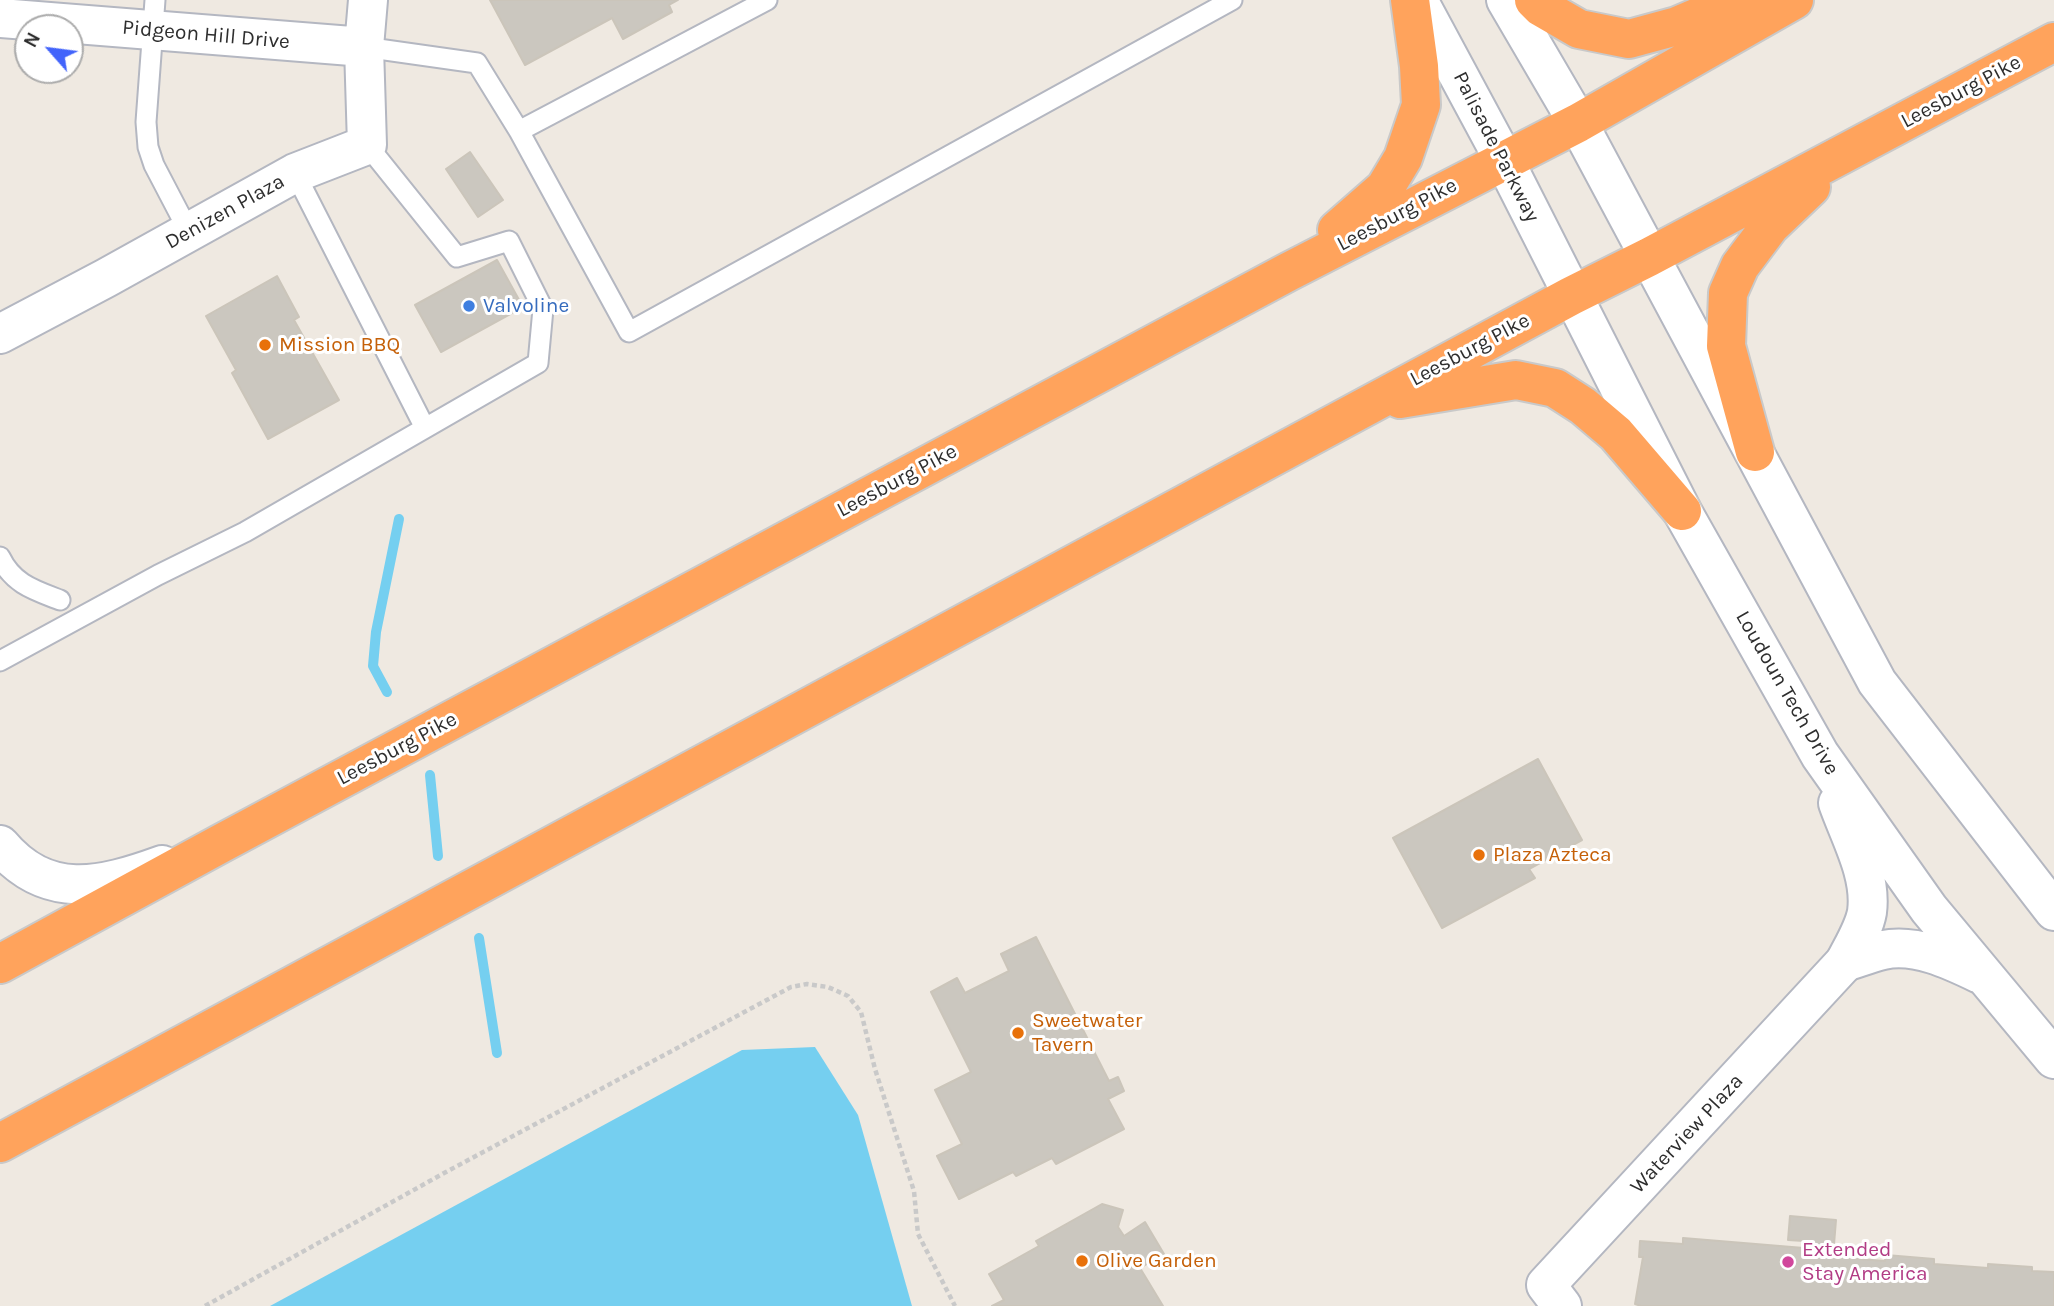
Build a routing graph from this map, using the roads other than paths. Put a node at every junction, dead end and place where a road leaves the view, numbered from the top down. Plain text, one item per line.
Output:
1 (368, 0) edge
2 (766, 0) edge
3 (1232, 0) edge
4 (1410, 0) edge
5 (1418, 0) edge
6 (1506, 0) edge
7 (1534, 0) edge
8 (1738, 0) edge
9 (1794, 0) edge
10 (154, 16) edge
11 (0, 18) edge
12 (2054, 42) edge
13 (364, 47) junction
14 (1578, 123) junction
15 (519, 131) junction
16 (367, 145) junction
17 (1846, 153) junction
18 (1504, 160) junction
19 (295, 173) junction
20 (189, 232) junction
21 (1649, 257) junction
22 (1288, 272) junction
23 (1571, 296) junction
24 (0, 334) edge
25 (1370, 404) junction
26 (425, 428) junction
27 (1755, 452) junction
28 (1682, 511) junction
29 (0, 557) edge
30 (60, 600) dead end
31 (0, 662) edge
32 (1820, 755) junction
33 (220, 844) junction
34 (0, 845) edge
35 (2054, 911) edge
36 (1845, 962) junction
37 (0, 964) edge
38 (1988, 979) junction
39 (2054, 1059) edge
40 (0, 1143) edge
41 (1562, 1306) edge

1 - 13 street
2 - 15 lane
3 - 15 lane
4 - 22 highway
5 - 18 street, Palisade Parkway
6 - 14 street
7 - 8 highway
9 - 14 highway, Leesburg Pike
10 - 11 street, Pidgeon Hill Drive
10 - 13 street, Pidgeon Hill Drive
10 - 20 lane
12 - 17 highway, Leesburg Pike
13 - 15 lane
13 - 16 street
14 - 18 highway, Leesburg Pike
14 - 21 street
16 - 19 street, Denizen Plaza
16 - 26 lane
17 - 21 highway, Leesburg Pike
17 - 27 highway
18 - 22 highway, Leesburg Pike
18 - 23 street, Palisade Parkway
19 - 20 street, Denizen Plaza
19 - 26 lane
20 - 24 street, Denizen Plaza
21 - 23 highway, Leesburg Pike
21 - 27 street
22 - 33 highway, Leesburg Pike
23 - 25 highway, Leesburg PIke
23 - 28 street, Loudoun Tech Drive
25 - 28 highway
25 - 40 highway
26 - 31 lane
27 - 35 street
28 - 32 street, Loudoun Tech Drive
29 - 30 lane
32 - 36 street
32 - 38 street, Loudoun Tech Drive
33 - 34 street
33 - 37 highway, Leesburg Pike
36 - 38 street
36 - 41 street, Waterview Plaza
38 - 39 street, Loudoun Tech Drive

